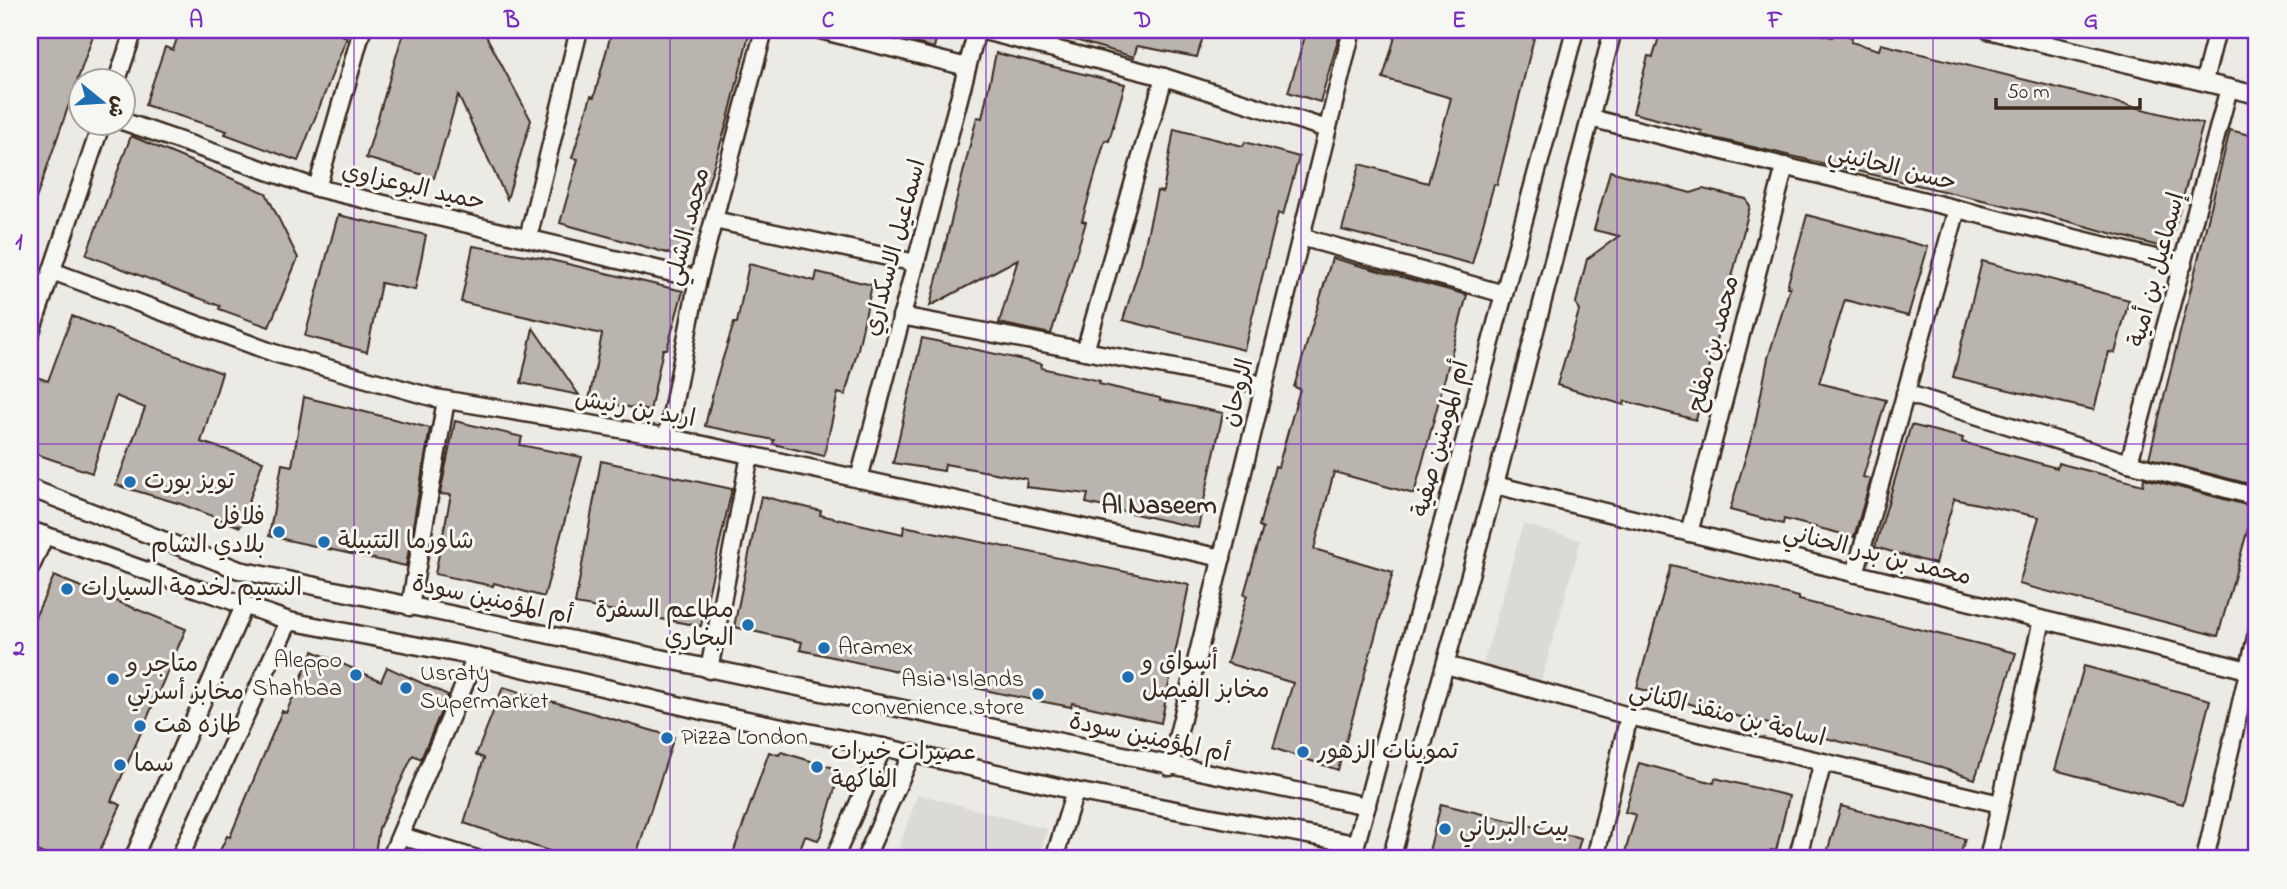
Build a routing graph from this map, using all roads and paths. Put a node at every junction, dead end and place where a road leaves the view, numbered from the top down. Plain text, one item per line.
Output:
1 (134, 30) edge
2 (362, 30) edge
3 (579, 30) edge
4 (764, 30) edge
5 (820, 30) edge
6 (978, 30) edge
7 (1352, 30) edge
8 (1575, 30) edge
9 (1613, 30) edge
10 (1988, 30) edge
11 (2217, 30) edge
12 (122, 66) edge
13 (967, 67) junction
14 (1164, 77) junction
15 (2204, 81) junction
16 (2229, 88) junction
17 (2257, 95) edge
18 (1590, 118) junction
19 (136, 126) edge
20 (1327, 129) junction
21 (97, 136) edge
22 (1785, 166) junction
23 (317, 188) junction
24 (1957, 209) junction
25 (714, 219) junction
26 (1301, 237) junction
27 (528, 238) junction
28 (915, 263) junction
29 (2183, 265) junction
30 (52, 271) junction
31 (698, 279) junction
32 (1504, 294) junction
33 (901, 316) junction
34 (30, 335) edge
35 (1085, 351) junction
36 (1264, 384) junction
37 (1905, 393) junction
38 (446, 400) junction
39 (667, 437) junction
40 (750, 455) junction
41 (2129, 463) junction
42 (859, 479) junction
43 (1494, 485) junction
44 (30, 488) edge
45 (2257, 497) edge
46 (37, 533) edge
47 (1689, 533) junction
48 (1222, 558) junction
49 (30, 569) edge
50 (1855, 574) junction
51 (244, 606) junction
52 (410, 607) junction
53 (2042, 620) junction
54 (289, 621) junction
55 (2257, 633) edge
56 (476, 657) junction
57 (1446, 665) junction
58 (709, 670) junction
59 (2248, 670) junction
60 (1629, 716) junction
61 (883, 747) junction
62 (912, 753) junction
63 (1823, 762) junction
64 (1170, 767) junction
65 (1075, 790) junction
66 (2000, 804) junction
67 (1367, 806) junction
68 (401, 836) junction
69 (1353, 852) edge
70 (133, 859) edge
71 (180, 859) edge
72 (390, 859) edge
73 (477, 859) edge
74 (834, 859) edge
75 (865, 859) edge
76 (1054, 859) edge
77 (1391, 859) edge
78 (1595, 859) edge
79 (1797, 859) edge
80 (1988, 859) edge
81 (2205, 859) edge

1 - 12 street
2 - 23 street
3 - 27 street
4 - 25 street, محمد الشلي
5 - 13 street
6 - 13 street, اسماعيل الاسكداري
6 - 14 street
7 - 20 street, الروحان
8 - 32 street, أم المومنين صفية
9 - 18 street
10 - 15 street
11 - 15 street
13 - 28 street, اسماعيل الاسكداري
14 - 20 street
14 - 35 street
15 - 16 street
16 - 17 street
16 - 29 street, إسماعيل بن أمية
18 - 22 street, حسن الحانيني
18 - 43 street
19 - 23 street, حميد البوعزاوي
20 - 26 street, الروحان
21 - 30 street
22 - 24 street, حسن الحانيني
22 - 47 street, محمد بن مفلح
23 - 27 street, حميد البوعزاوي
24 - 29 street, حسن الحانيني
24 - 37 street
25 - 28 street
25 - 31 street, محمد الشلي
26 - 32 street
26 - 36 street, الروحان
27 - 31 street, حميد البوعزاوي
28 - 33 street, اسماعيل الاسكداري
29 - 41 street, إسماعيل بن أمية
30 - 34 street
30 - 38 street, اربد بن رنيش
31 - 39 street, محمد الشلي
32 - 67 street, أم المومنين صفية
33 - 35 street
33 - 42 street, اسماعيل الاسكداري
35 - 36 street
36 - 48 street, الروحان
37 - 41 street
37 - 50 street
38 - 39 street, اربد بن رنيش
38 - 52 street
39 - 40 street, اربد بن رنيش
40 - 42 street, اربد بن رنيش
40 - 58 street
41 - 45 street
42 - 48 street, اربد بن رنيش
43 - 47 street, محمد بن بدر الحناني
43 - 57 street
44 - 52 street, أم المؤمنين سودة
46 - 49 street
46 - 51 street
47 - 50 street, محمد بن بدر الحناني
48 - 64 street, الروحان
50 - 53 street, محمد بن بدر الحناني
51 - 54 street
51 - 70 street
52 - 58 street, أم المؤمنين سودة
53 - 59 street, محمد بن بدر الحناني
53 - 66 street
54 - 56 street
54 - 71 street
55 - 59 street
56 - 61 street
56 - 68 street
57 - 60 street, اسامة بن منقذ الكناني
57 - 77 street
58 - 64 street, أم المؤمنين سودة
59 - 81 street
60 - 63 street, اسامة بن منقذ الكناني
60 - 78 street
61 - 62 street
61 - 74 street
62 - 65 street
62 - 75 street
63 - 66 street, اسامة بن منقذ الكناني
63 - 79 street
64 - 67 street, أم المؤمنين سودة
65 - 69 street
65 - 76 street
66 - 80 street
67 - 69 street, أم المومنين صفية
68 - 72 street
68 - 73 street

